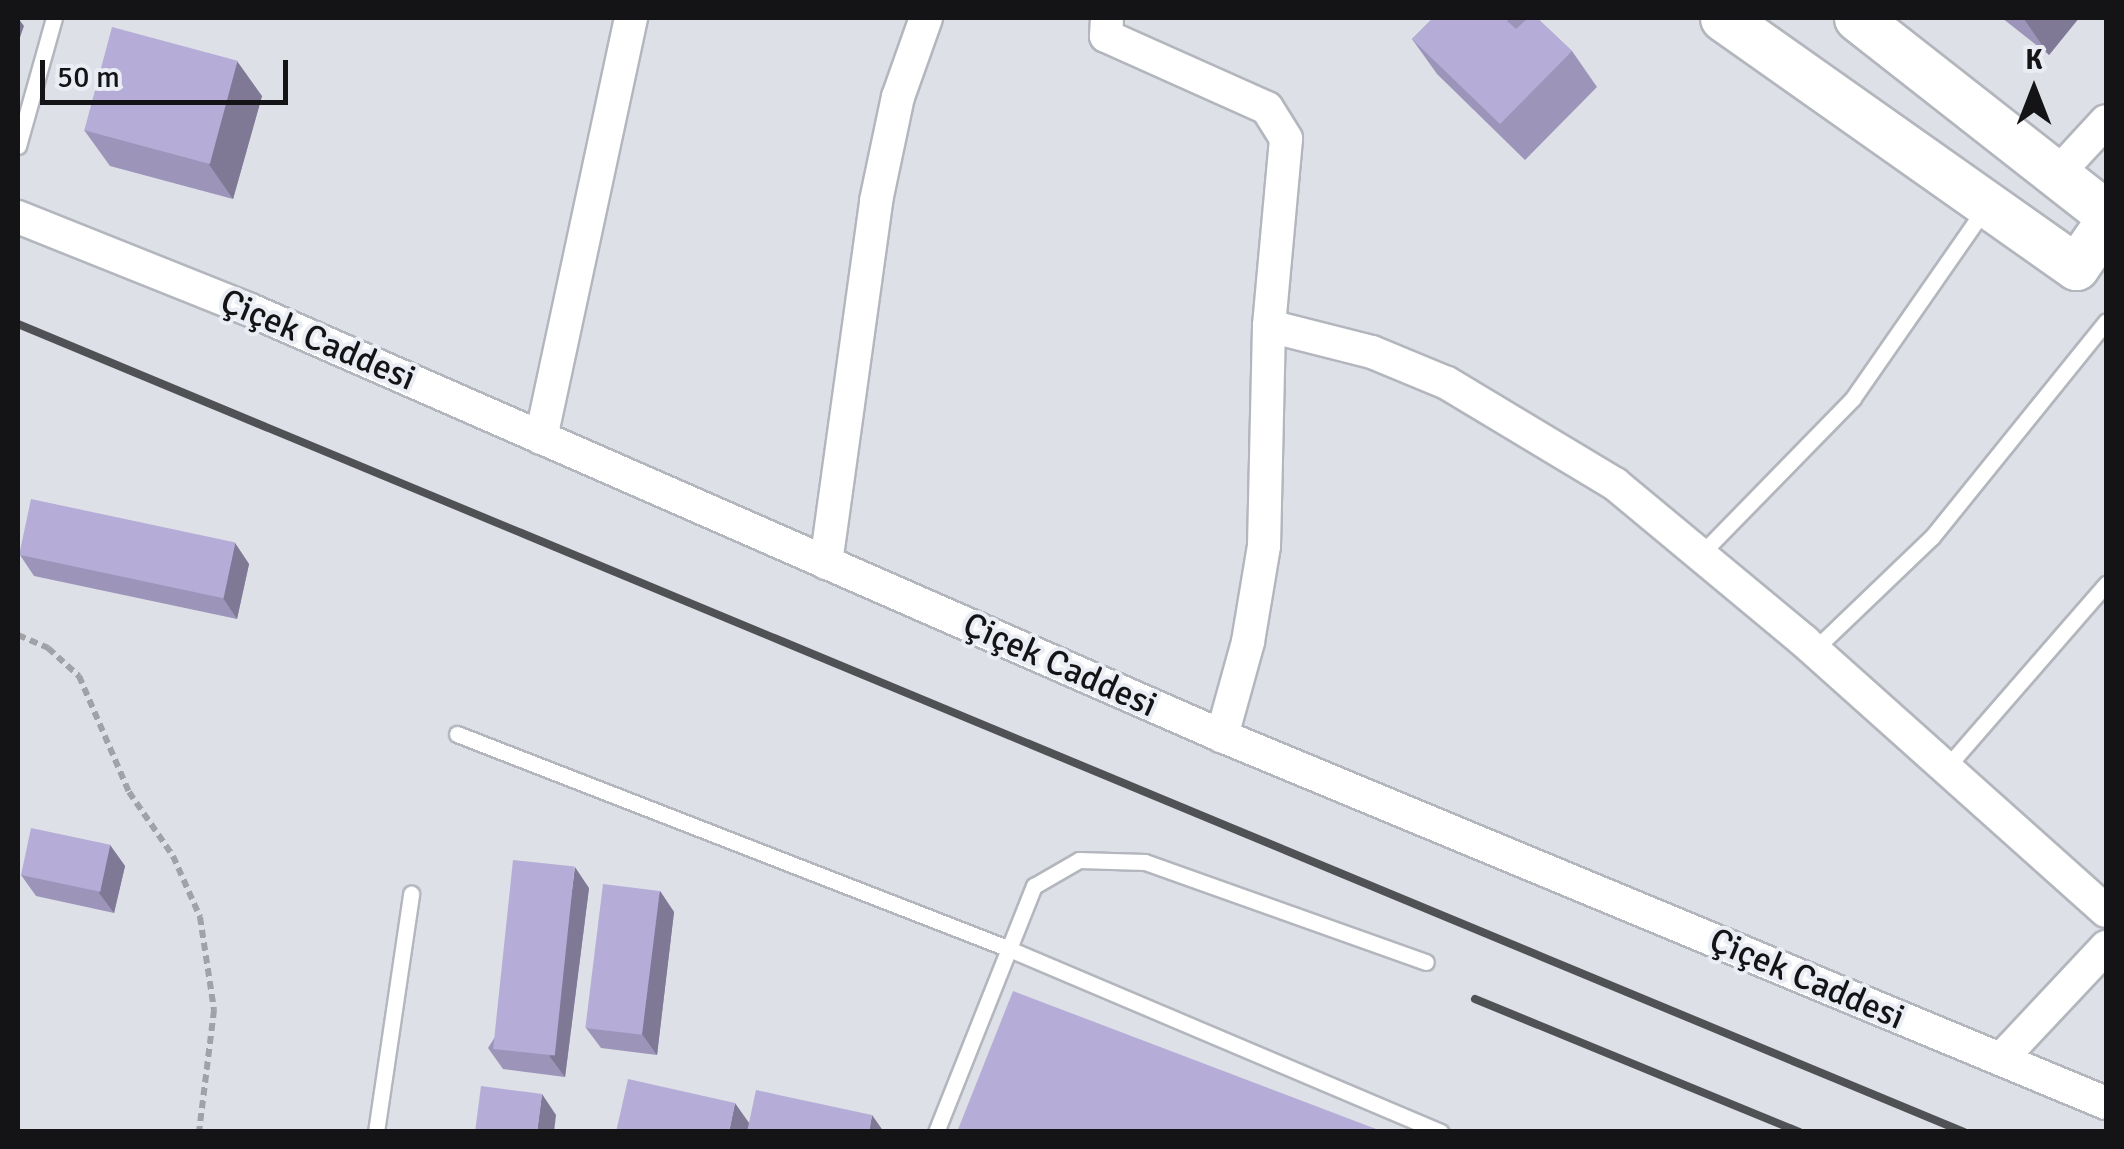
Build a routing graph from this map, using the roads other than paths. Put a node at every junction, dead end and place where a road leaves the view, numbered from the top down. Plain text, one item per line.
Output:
1 (54, 18) edge
2 (631, 18) edge
3 (926, 18) edge
4 (1107, 18) edge
5 (1724, 18) edge
6 (1857, 18) edge
7 (2106, 121) edge
8 (18, 146) edge
9 (2058, 172) junction
10 (1985, 208) junction
11 (2106, 213) edge
12 (18, 217) edge
13 (2106, 224) edge
14 (2091, 276) edge
15 (2106, 321) edge
16 (1269, 326) junction
17 (541, 438) junction
18 (1700, 555) junction
19 (826, 562) junction
20 (2106, 584) edge
21 (1814, 650) junction
22 (457, 734) dead end
23 (1222, 736) junction
24 (1946, 768) junction
25 (411, 894) dead end
26 (2106, 911) edge
27 (2106, 947) edge
28 (1006, 948) junction
29 (1426, 962) dead end
30 (2001, 1059) junction
31 (2106, 1103) edge
32 (376, 1132) edge
33 (936, 1132) edge
34 (1441, 1132) edge

1 - 8 lane
2 - 17 street
3 - 19 street
4 - 16 street
5 - 10 street
6 - 9 street
7 - 9 street
9 - 11 street
10 - 14 street
10 - 18 lane
12 - 17 street, Çiçek Caddesi
13 - 14 street
15 - 21 lane
16 - 18 street
16 - 23 street
17 - 19 street, Çiçek Caddesi
18 - 21 street
19 - 23 street, Çiçek Caddesi
20 - 24 lane
21 - 24 street
22 - 28 lane
23 - 30 street, Çiçek Caddesi
24 - 26 street
25 - 32 lane
27 - 30 street
28 - 29 lane
28 - 33 lane
28 - 34 lane
30 - 31 street, Çiçek Caddesi

